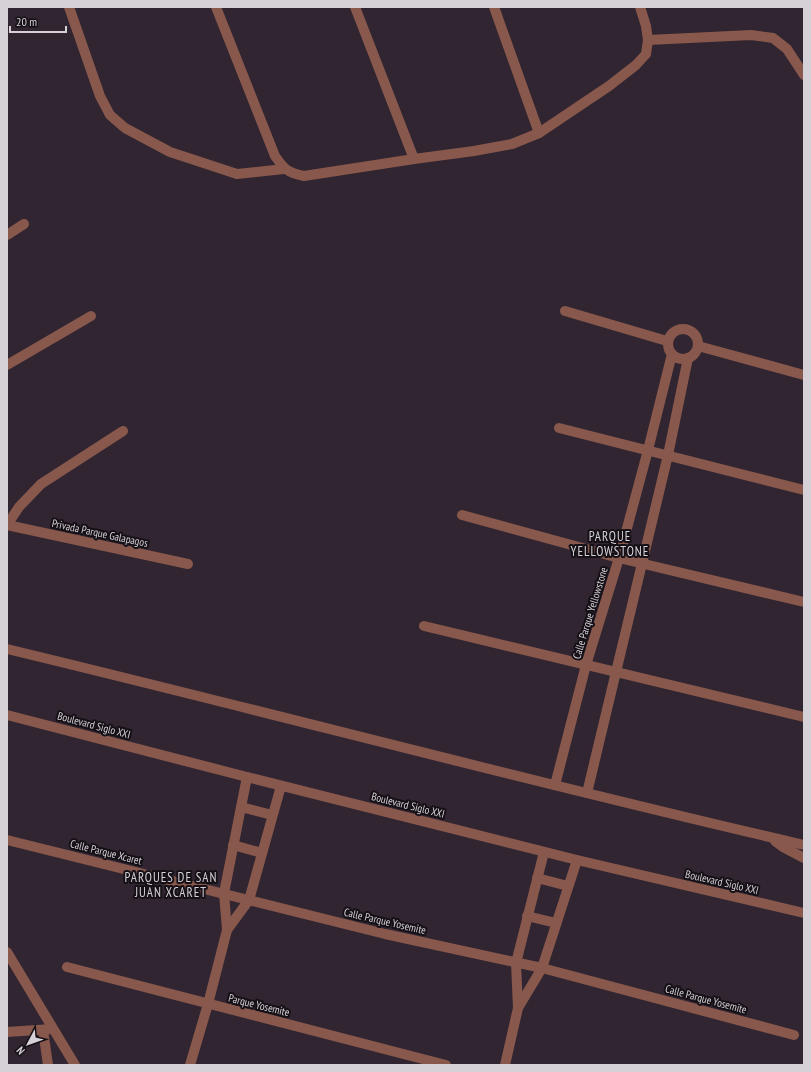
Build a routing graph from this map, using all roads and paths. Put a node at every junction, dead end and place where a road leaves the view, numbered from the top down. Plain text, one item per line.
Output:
1 (69, 7) edge
2 (216, 7) edge
3 (355, 7) edge
4 (494, 7) edge
5 (640, 7) edge
6 (648, 40) junction
7 (804, 75) edge
8 (539, 133) junction
9 (414, 159) junction
10 (284, 169) junction
11 (24, 224) dead end
12 (7, 235) edge
13 (565, 311) dead end
14 (91, 316) dead end
15 (667, 341) junction
16 (698, 346) junction
17 (672, 354) junction
18 (688, 358) junction
19 (7, 365) edge
20 (804, 375) edge
21 (559, 428) dead end
22 (123, 431) dead end
23 (648, 450) junction
24 (668, 455) junction
25 (804, 490) edge
26 (462, 515) dead end
27 (7, 525) edge
28 (619, 558) junction
29 (642, 563) junction
30 (188, 564) dead end
31 (804, 602) edge
32 (424, 626) dead end
33 (7, 649) edge
34 (586, 665) junction
35 (615, 672) junction
36 (7, 715) edge
37 (804, 717) edge
38 (247, 777) junction
39 (281, 786) junction
40 (555, 786) junction
41 (588, 793) junction
42 (241, 807) junction
43 (272, 815) junction
44 (772, 838) junction
45 (7, 840) edge
46 (234, 844) junction
47 (804, 845) edge
48 (544, 852) junction
49 (262, 853) junction
50 (804, 858) edge
51 (577, 860) junction
52 (537, 878) junction
53 (568, 886) junction
54 (224, 893) junction
55 (249, 900) junction
56 (804, 905) edge
57 (787, 909) junction
58 (804, 913) edge
59 (527, 916) junction
60 (556, 923) junction
61 (227, 930) junction
62 (7, 952) edge
63 (516, 963) junction
64 (67, 967) dead end
65 (542, 968) junction
66 (208, 1004) junction
67 (518, 1008) junction
68 (48, 1029) junction
69 (7, 1032) edge
70 (794, 1034) dead end
71 (48, 1065) edge
72 (75, 1065) edge
73 (190, 1065) edge
74 (446, 1065) edge
75 (505, 1065) edge

1 - 10 street
2 - 10 street
3 - 9 street
4 - 8 street
5 - 6 street
6 - 7 street
6 - 8 street
8 - 9 street
9 - 10 street
11 - 12 street
13 - 15 street
14 - 19 street
15 - 16 street
15 - 17 street
16 - 18 street
16 - 20 street
17 - 18 street
17 - 23 street, Calle Parque Yellowstone
18 - 24 street
21 - 23 street
22 - 27 street, Privada Parque Galapagos
23 - 24 street
23 - 28 street, Calle Parque Yellowstone
24 - 25 street
24 - 29 street
26 - 28 street
27 - 30 street, Privada Parque Galapagos
28 - 29 street
28 - 34 street, Calle Parque Yellowstone
29 - 31 street
29 - 35 street
32 - 34 street
33 - 40 street
34 - 35 street
34 - 40 street, Calle Parque Yellowstone
35 - 37 street
35 - 41 street
36 - 38 street, Boulevard Siglo XXI
38 - 39 street, Boulevard Siglo XXI
38 - 42 street
39 - 43 street
39 - 48 street, Boulevard Siglo XXI
40 - 41 street
41 - 44 street
42 - 43 street
42 - 46 street
43 - 49 street
44 - 47 street
44 - 50 street
45 - 54 street, Calle Parque Xcaret
46 - 49 street
46 - 54 street
48 - 51 street, Boulevard Siglo XXI
48 - 52 street
49 - 55 street
51 - 53 street
51 - 57 street, Boulevard Siglo XXI
52 - 53 street
52 - 59 street
53 - 60 street
54 - 55 street, Calle Parque Yosemite
54 - 61 street
55 - 61 street
55 - 63 street, Calle Parque Yosemite
56 - 57 street
57 - 58 street, Boulevard Siglo XXI
59 - 60 street
59 - 63 street
60 - 65 street
61 - 66 street
62 - 68 street
63 - 65 street, Calle Parque Yosemite
63 - 67 street
64 - 66 street, Parque Yosemite
65 - 67 street
65 - 70 street, Calle Parque Yosemite
66 - 73 street
66 - 74 street, Parque Yosemite
67 - 75 street
68 - 69 street
68 - 71 street
68 - 72 street

